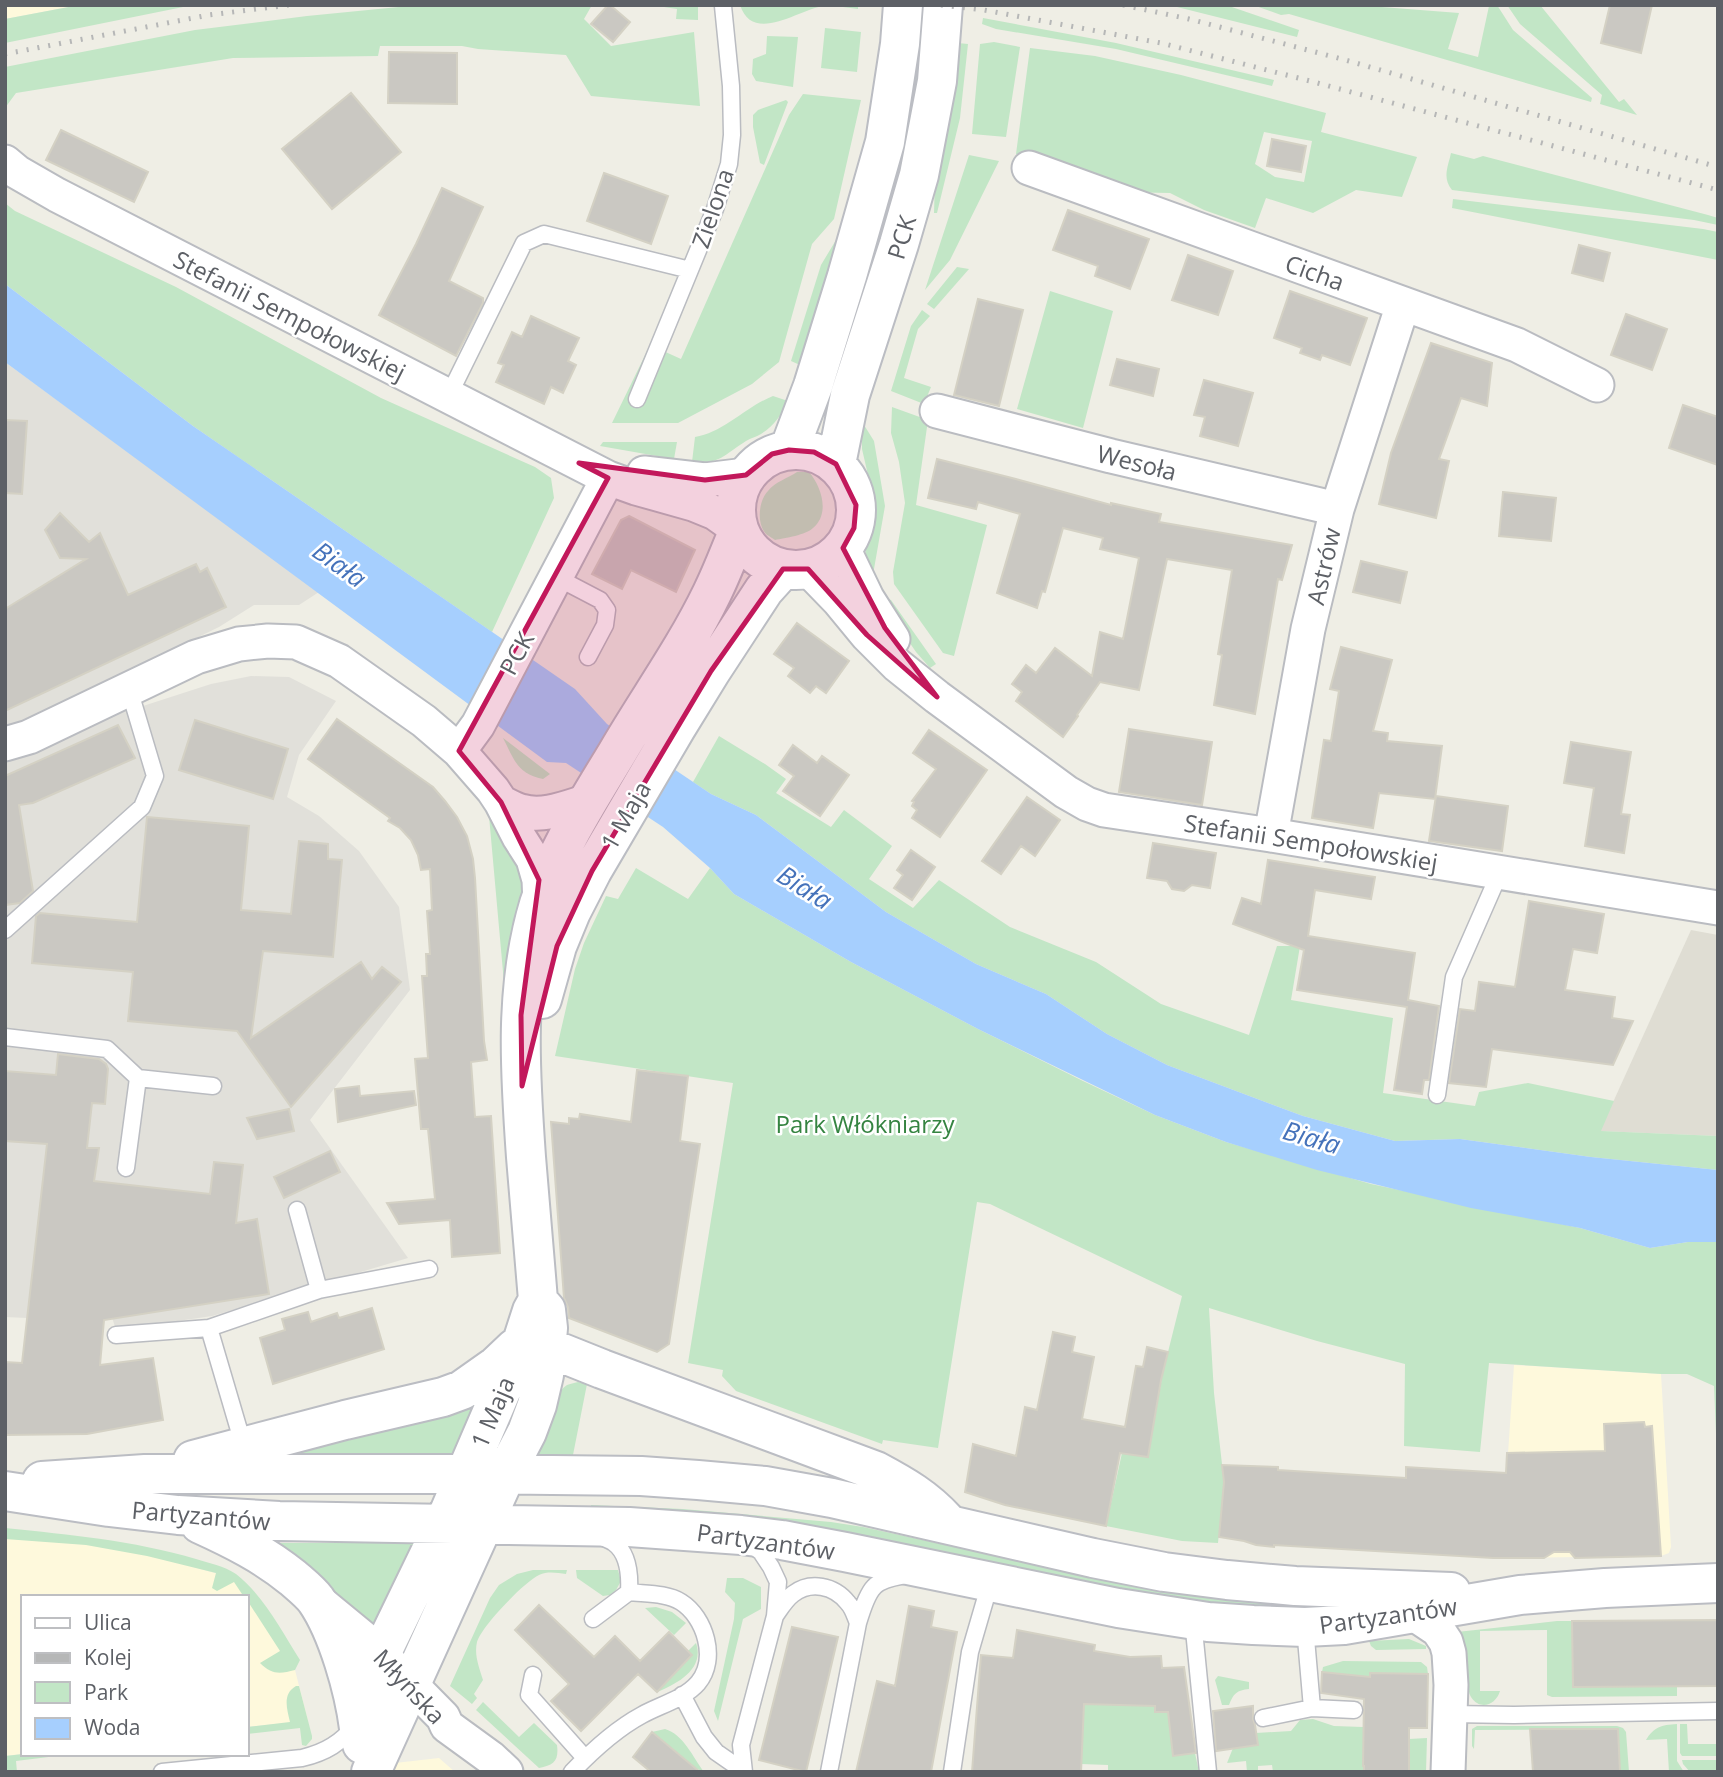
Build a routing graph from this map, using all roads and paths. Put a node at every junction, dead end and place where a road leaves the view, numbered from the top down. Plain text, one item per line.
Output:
1 (903, 5) edge
2 (943, 5) edge
3 (723, 6) edge
4 (5, 162) edge
5 (1029, 168) dead end
6 (690, 270) junction
7 (1402, 304) junction
8 (1597, 385) dead end
9 (448, 397) junction
10 (637, 399) dead end
11 (937, 411) dead end
12 (789, 450) junction
13 (579, 463) junction
14 (836, 464) junction
15 (746, 475) junction
16 (608, 478) junction
17 (1337, 509) junction
18 (739, 530) junction
19 (842, 548) junction
20 (796, 569) junction
21 (556, 577) junction
22 (588, 657) dead end
23 (129, 689) junction
24 (937, 697) junction
25 (469, 738) junction
26 (5, 744) edge
27 (588, 801) junction
28 (501, 802) junction
29 (1271, 835) junction
30 (1500, 872) junction
31 (540, 903) junction
32 (1718, 908) edge
33 (5, 930) edge
34 (5, 1037) edge
35 (138, 1078) junction
36 (212, 1086) dead end
37 (522, 1086) junction
38 (1437, 1096) dead end
39 (126, 1168) dead end
40 (298, 1210) dead end
41 (429, 1269) dead end
42 (319, 1290) junction
43 (209, 1328) junction
44 (116, 1335) dead end
45 (534, 1344) junction
46 (244, 1447) junction
47 (145, 1474) junction
48 (466, 1474) junction
49 (505, 1475) junction
50 (5, 1484) edge
51 (5, 1491) edge
52 (178, 1515) junction
53 (444, 1524) junction
54 (484, 1524) junction
55 (950, 1525) junction
56 (581, 1526) junction
57 (741, 1535) junction
58 (935, 1572) junction
59 (989, 1583) junction
60 (1718, 1583) edge
61 (629, 1591) junction
62 (1520, 1595) junction
63 (315, 1599) junction
64 (1414, 1614) junction
65 (775, 1616) junction
66 (593, 1619) dead end
67 (1193, 1620) junction
68 (858, 1623) junction
69 (1305, 1627) junction
70 (381, 1654) junction
71 (533, 1675) dead end
72 (411, 1684) junction
73 (681, 1696) junction
74 (1312, 1708) junction
75 (1354, 1710) dead end
76 (1718, 1711) edge
77 (1450, 1714) junction
78 (1263, 1718) dead end
79 (364, 1752) edge
80 (585, 1758) junction
81 (743, 1771) edge
82 (162, 1772) edge
83 (506, 1772) edge
84 (572, 1772) edge
85 (829, 1772) edge
86 (952, 1772) edge
87 (1208, 1772) edge
88 (1448, 1772) edge

1 - 12 street, PCK
2 - 14 street, PCK
3 - 6 lane, Zielona
4 - 9 street, Stefanii Sempołowskiej
5 - 7 street, Cicha
6 - 9 lane
6 - 10 lane, Zielona
7 - 8 street, Cicha
7 - 17 street, Astrów
9 - 13 street, Stefanii Sempołowskiej
11 - 17 street, Wesoła
12 - 14 street
12 - 15 street
13 - 15 street, Stefanii Sempołowskiej
13 - 16 street, Stefanii Sempołowskiej
14 - 19 street
15 - 18 street
16 - 18 street, Stefanii Sempołowskiej
16 - 21 street, PCK
17 - 29 street, Astrów
18 - 20 street
18 - 27 street, 1 Maja
19 - 20 street
19 - 24 street, Stefanii Sempołowskiej
20 - 24 street, Stefanii Sempołowskiej
20 - 37 street, 1 Maja
21 - 22 lane
21 - 25 street, PCK
23 - 25 street, 1 Maja
23 - 26 street, 1 Maja
23 - 33 lane
24 - 29 street, Stefanii Sempołowskiej
25 - 28 street, 1 Maja
27 - 28 street, 1 Maja
27 - 31 street, 1 Maja
28 - 31 street, 1 Maja
29 - 30 street, Stefanii Sempołowskiej
30 - 32 street, Stefanii Sempołowskiej
30 - 38 lane
31 - 37 street, 1 Maja
34 - 35 lane
35 - 36 lane
35 - 39 lane
37 - 45 street, 1 Maja
40 - 42 lane
41 - 42 lane
42 - 43 lane
43 - 44 lane
43 - 46 lane
45 - 46 street, Partyzantów
45 - 48 street, 1 Maja
45 - 49 street, 1 Maja
45 - 55 street
46 - 47 street, Partyzantów
47 - 48 street, Partyzantów
47 - 50 street, Partyzantów
48 - 49 street, Partyzantów
48 - 53 street, 1 Maja
49 - 54 street, 1 Maja
49 - 55 street, Partyzantów
51 - 52 street, Partyzantów
52 - 53 street, Partyzantów
52 - 63 street
53 - 54 street, Partyzantów
53 - 70 street, 1 Maja
54 - 56 street, Partyzantów
54 - 72 street, 1 Maja
55 - 62 street, Partyzantów
56 - 57 street, Partyzantów
56 - 61 lane
57 - 58 street, Partyzantów
57 - 65 lane
58 - 59 street, Partyzantów
58 - 68 lane
59 - 67 street, Partyzantów
59 - 86 lane
60 - 62 street, Partyzantów
61 - 66 lane
61 - 73 lane
62 - 64 street, Partyzantów
63 - 70 street, Młyńska
63 - 79 street
64 - 69 street, Partyzantów
64 - 77 street
65 - 68 lane
65 - 81 lane
67 - 69 street, Partyzantów
67 - 87 lane
68 - 85 lane
69 - 74 lane
70 - 72 street, Młyńska
70 - 79 street, 1 Maja
71 - 80 lane
72 - 79 street, 1 Maja
72 - 83 street, Młyńska
73 - 80 lane
73 - 81 lane
74 - 75 lane
74 - 78 lane
76 - 77 lane
77 - 88 street
79 - 82 lane
80 - 84 lane

